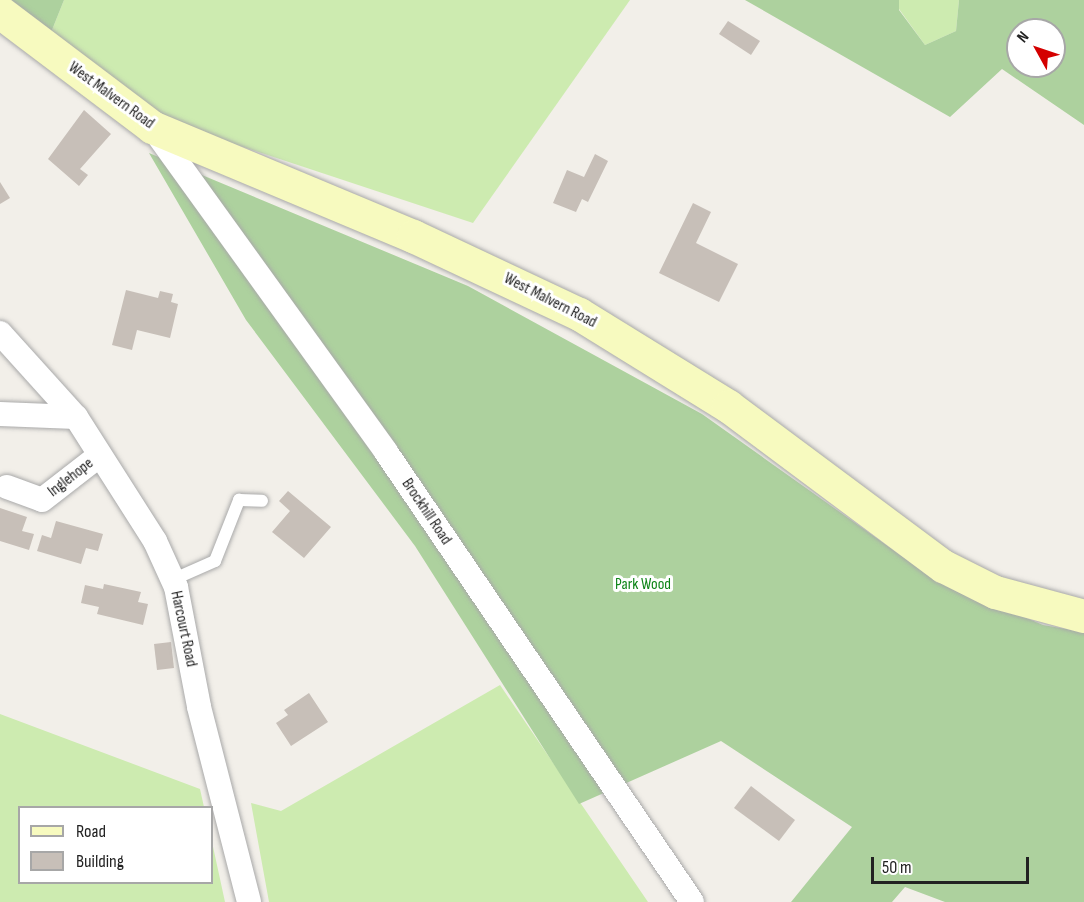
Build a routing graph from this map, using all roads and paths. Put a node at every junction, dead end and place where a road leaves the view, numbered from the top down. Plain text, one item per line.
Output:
1 (0, 12) edge
2 (152, 127) junction
3 (0, 333) edge
4 (0, 414) edge
5 (76, 417) junction
6 (100, 455) junction
7 (7, 487) dead end
8 (262, 501) dead end
9 (172, 580) junction
10 (1084, 616) edge
11 (249, 902) edge
12 (692, 902) edge

1 - 2 main road, West Malvern Road
2 - 10 main road, West Malvern Road
2 - 12 street, Brockhill Road
3 - 5 street, Harcourt Road
4 - 5 street
5 - 6 street, Harcourt Road
6 - 7 street, Inglehope
6 - 9 street, Harcourt Road
8 - 9 lane
9 - 11 street, Harcourt Road

